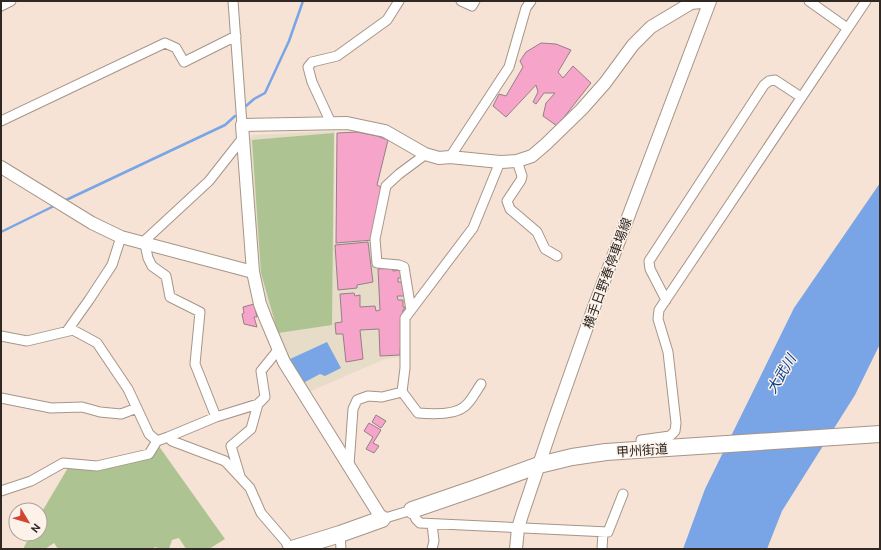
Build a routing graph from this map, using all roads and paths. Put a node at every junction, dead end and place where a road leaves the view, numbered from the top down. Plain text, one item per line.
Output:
1 (11, 1) edge
2 (233, 1) edge
3 (399, 1) edge
4 (461, 1) edge
5 (475, 1) edge
6 (531, 1) edge
7 (809, 1) edge
8 (866, 1) edge
9 (709, 2) edge
10 (1, 6) edge
11 (848, 28) junction
12 (236, 36) junction
13 (801, 97) junction
14 (1, 121) edge
15 (331, 123) junction
16 (242, 125) junction
17 (242, 139) junction
18 (426, 154) junction
19 (450, 157) junction
20 (517, 161) junction
21 (500, 162) junction
22 (1, 167) edge
23 (120, 237) junction
24 (144, 244) junction
25 (557, 256) dead end
26 (253, 272) junction
27 (666, 300) junction
28 (411, 310) junction
29 (67, 331) junction
30 (1, 336) edge
31 (278, 350) junction
32 (481, 384) dead end
33 (403, 392) dead end
34 (1, 398) edge
35 (258, 404) junction
36 (137, 408) junction
37 (216, 417) junction
38 (880, 434) edge
39 (168, 437) junction
40 (157, 441) junction
41 (641, 450) junction
42 (349, 466) junction
43 (538, 466) junction
44 (240, 477) junction
45 (1, 491) edge
46 (623, 494) dead end
47 (412, 510) junction
48 (382, 518) junction
49 (432, 524) junction
50 (518, 528) junction
51 (603, 532) junction
52 (340, 542) edge
53 (291, 549) edge
54 (432, 549) edge
55 (516, 549) edge
56 (602, 549) edge

1 - 10 street
2 - 12 street
3 - 15 street
4 - 5 street
6 - 19 street
7 - 11 street
8 - 11 street
9 - 20 street
9 - 43 street, 横手日野春停車場線
11 - 13 street
12 - 14 street
12 - 16 street
13 - 27 street
13 - 27 street
15 - 16 street
15 - 18 street
16 - 17 street
17 - 24 street
17 - 26 street
18 - 19 street
18 - 28 street
19 - 21 street
20 - 21 street
20 - 25 street
21 - 28 street
22 - 23 street
23 - 24 street
23 - 29 street
24 - 26 street
24 - 37 street
26 - 31 street
27 - 41 street
28 - 42 street
29 - 30 street
29 - 36 street
31 - 35 street
31 - 42 street
32 - 33 street
34 - 36 street
35 - 37 street
35 - 44 street
36 - 40 street
37 - 39 street
38 - 41 highway, 甲州街道
39 - 40 street
39 - 44 street
40 - 45 street
41 - 43 highway, 甲州街道
42 - 48 street
43 - 47 highway, 甲州街道
43 - 50 street, 横手日野春停車場線
44 - 53 street
46 - 51 street
47 - 48 street
47 - 49 street
48 - 52 highway
49 - 50 street
49 - 54 street
50 - 51 street
50 - 55 street, 横手日野春停車場線
51 - 56 street
52 - 53 highway

